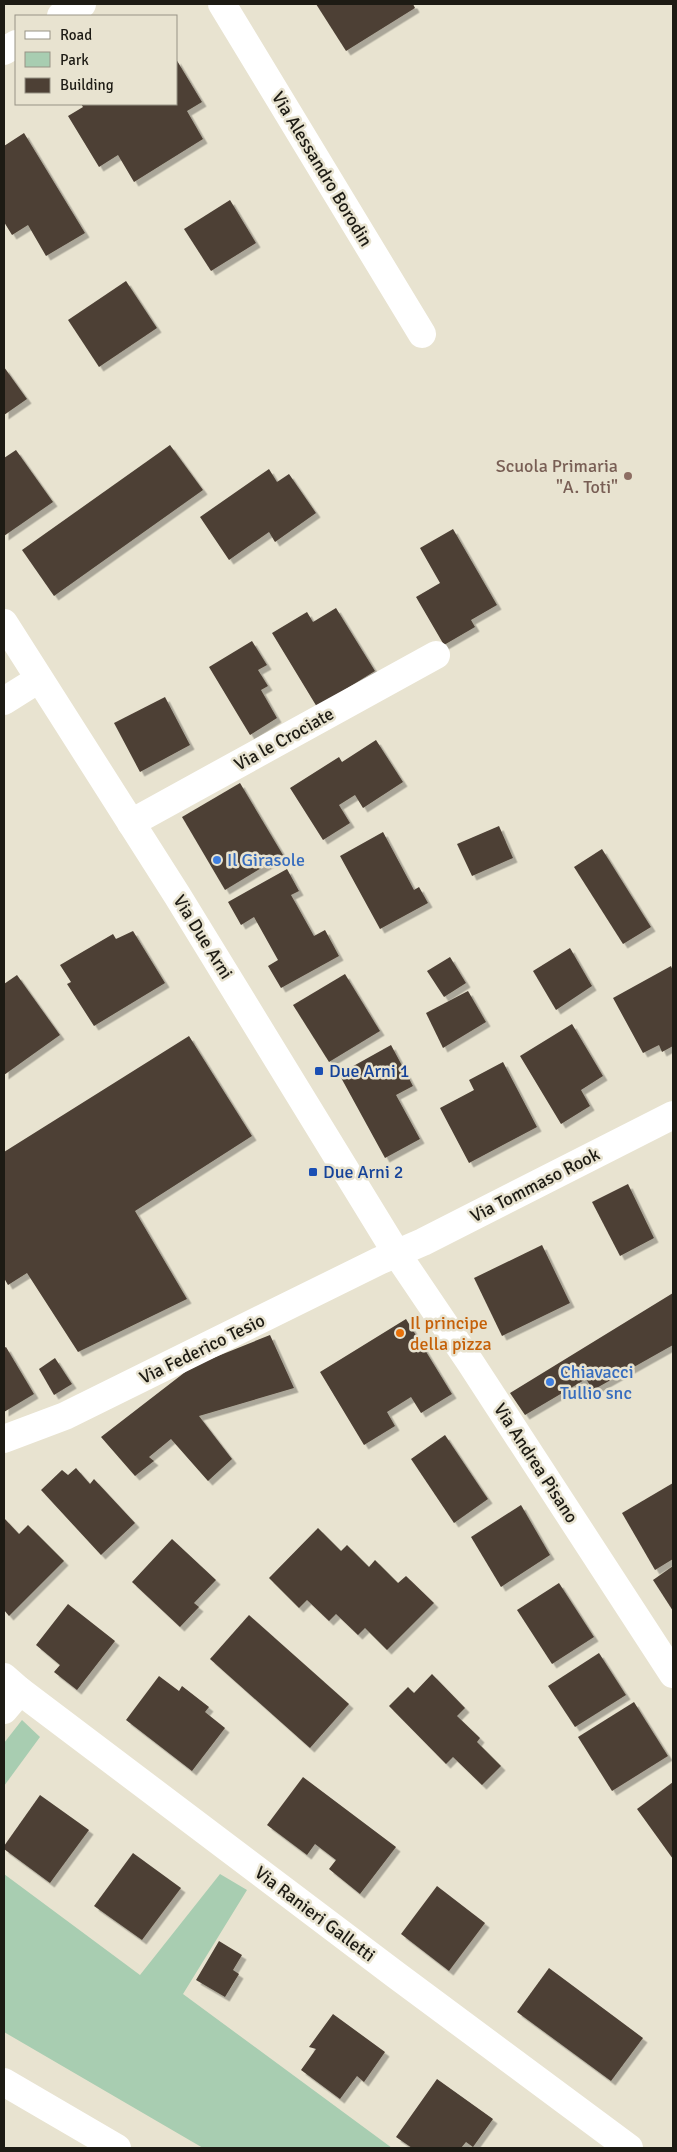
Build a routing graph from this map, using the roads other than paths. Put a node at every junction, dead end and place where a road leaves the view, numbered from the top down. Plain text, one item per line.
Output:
1 (82, 4) edge
2 (222, 4) edge
3 (63, 15) edge
4 (15, 45) edge
5 (4, 51) edge
6 (422, 334) dead end
7 (4, 623) edge
8 (436, 655) dead end
9 (39, 679) junction
10 (4, 701) edge
11 (131, 823) junction
12 (673, 1115) edge
13 (397, 1254) junction
14 (4, 1439) edge
15 (673, 1674) edge
16 (9, 1693) edge
17 (4, 2082) edge
18 (117, 2148) edge
19 (629, 2148) edge

1 - 3 street
2 - 6 street, Via Alessandro Borodin
4 - 5 street
7 - 9 street, Via Due Arni
8 - 11 street, Via le Crociate
9 - 10 street
9 - 11 street, Via Due Arni
11 - 13 street, Via Due Arni
12 - 13 street, Via Tommaso Rook
13 - 14 street, Via Federico Tesio
13 - 15 street, Via Andrea Pisano
16 - 19 street, Via Ranieri Galletti
17 - 18 street

